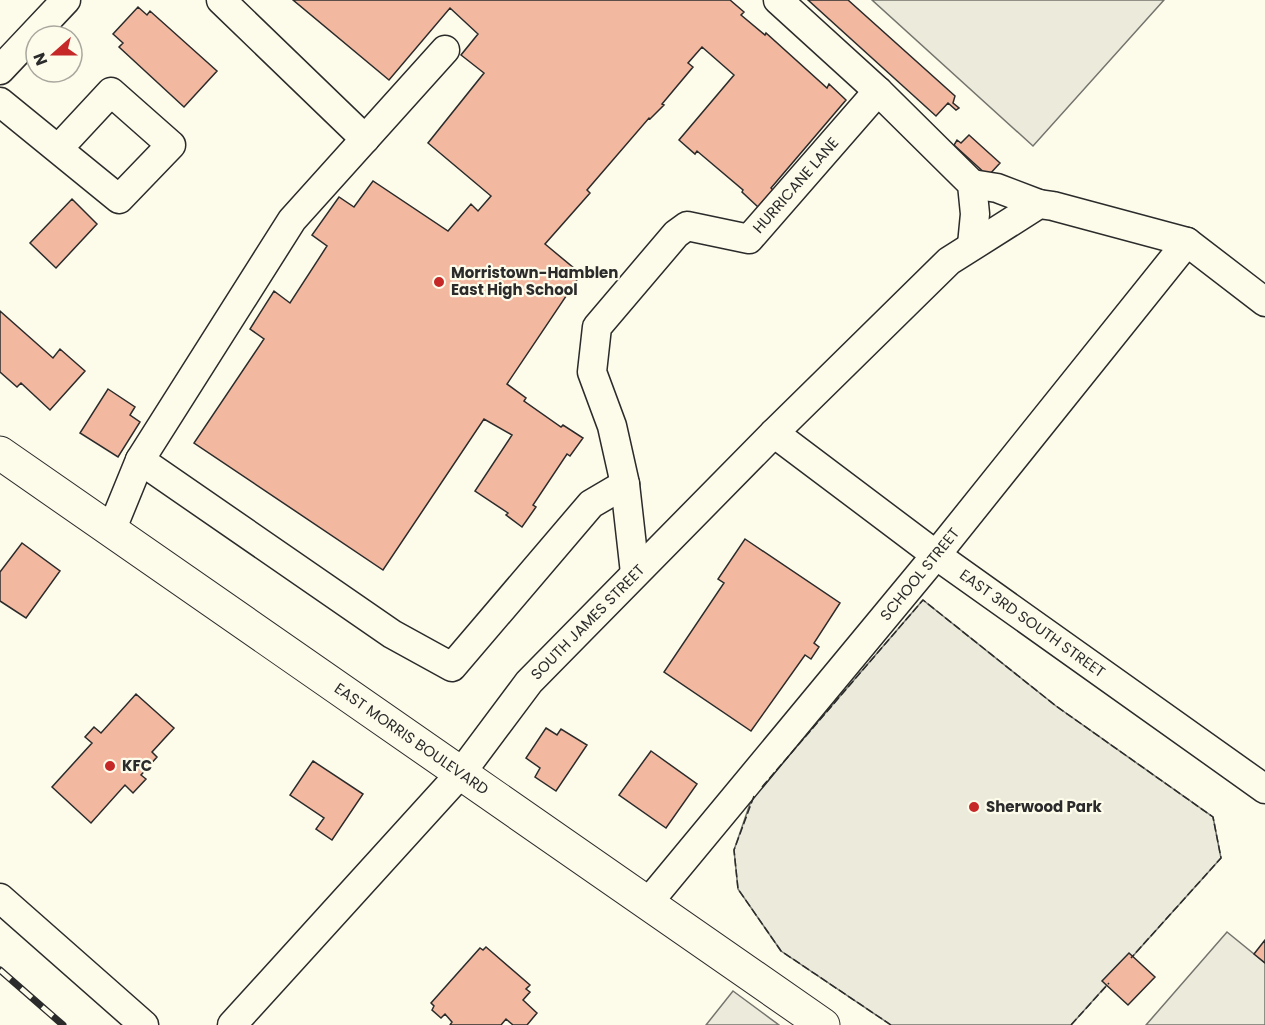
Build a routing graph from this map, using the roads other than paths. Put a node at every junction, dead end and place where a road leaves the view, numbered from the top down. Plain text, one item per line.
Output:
1 (66, 0) edge
2 (221, 0) edge
3 (778, 0) edge
4 (445, 50) dead end
5 (0, 70) edge
6 (878, 91) junction
7 (0, 102) edge
8 (365, 139) junction
9 (58, 149) dead end
10 (972, 184) junction
11 (1039, 204) junction
12 (1187, 242) junction
13 (972, 245) junction
14 (1265, 302) edge
15 (774, 433) junction
16 (0, 453) edge
17 (140, 460) junction
18 (625, 484) junction
19 (111, 531) junction
20 (936, 555) junction
21 (634, 573) junction
22 (461, 773) junction
23 (1265, 789) edge
24 (0, 898) edge
25 (647, 904) junction
26 (144, 1025) edge
27 (232, 1025) edge
28 (823, 1025) edge

1 - 5 street
2 - 8 street
3 - 6 street
4 - 8 street
6 - 10 street
6 - 18 street, HURRICANE LANE
7 - 9 street
8 - 17 street
10 - 11 street
10 - 13 street
11 - 12 street
11 - 13 street, SOUTH JAMES STREET
12 - 14 street
12 - 20 street, SCHOOL STREET
13 - 15 street, SOUTH JAMES STREET
15 - 20 street, EAST 3RD SOUTH STREET
15 - 21 street, SOUTH JAMES STREET
16 - 19 main road, EAST MORRIS BOULEVARD
17 - 18 street
17 - 19 street
18 - 21 street, HURRICANE LANE
19 - 22 main road, EAST MORRIS BOULEVARD
20 - 23 street, EAST 3RD SOUTH STREET
20 - 25 street, SCHOOL STREET
21 - 22 street, SOUTH JAMES STREET
22 - 25 main road, EAST MORRIS BOULEVARD
22 - 27 street, SOUTH JAMES STREET
24 - 26 street
25 - 28 main road, EAST MORRIS BOULEVARD

